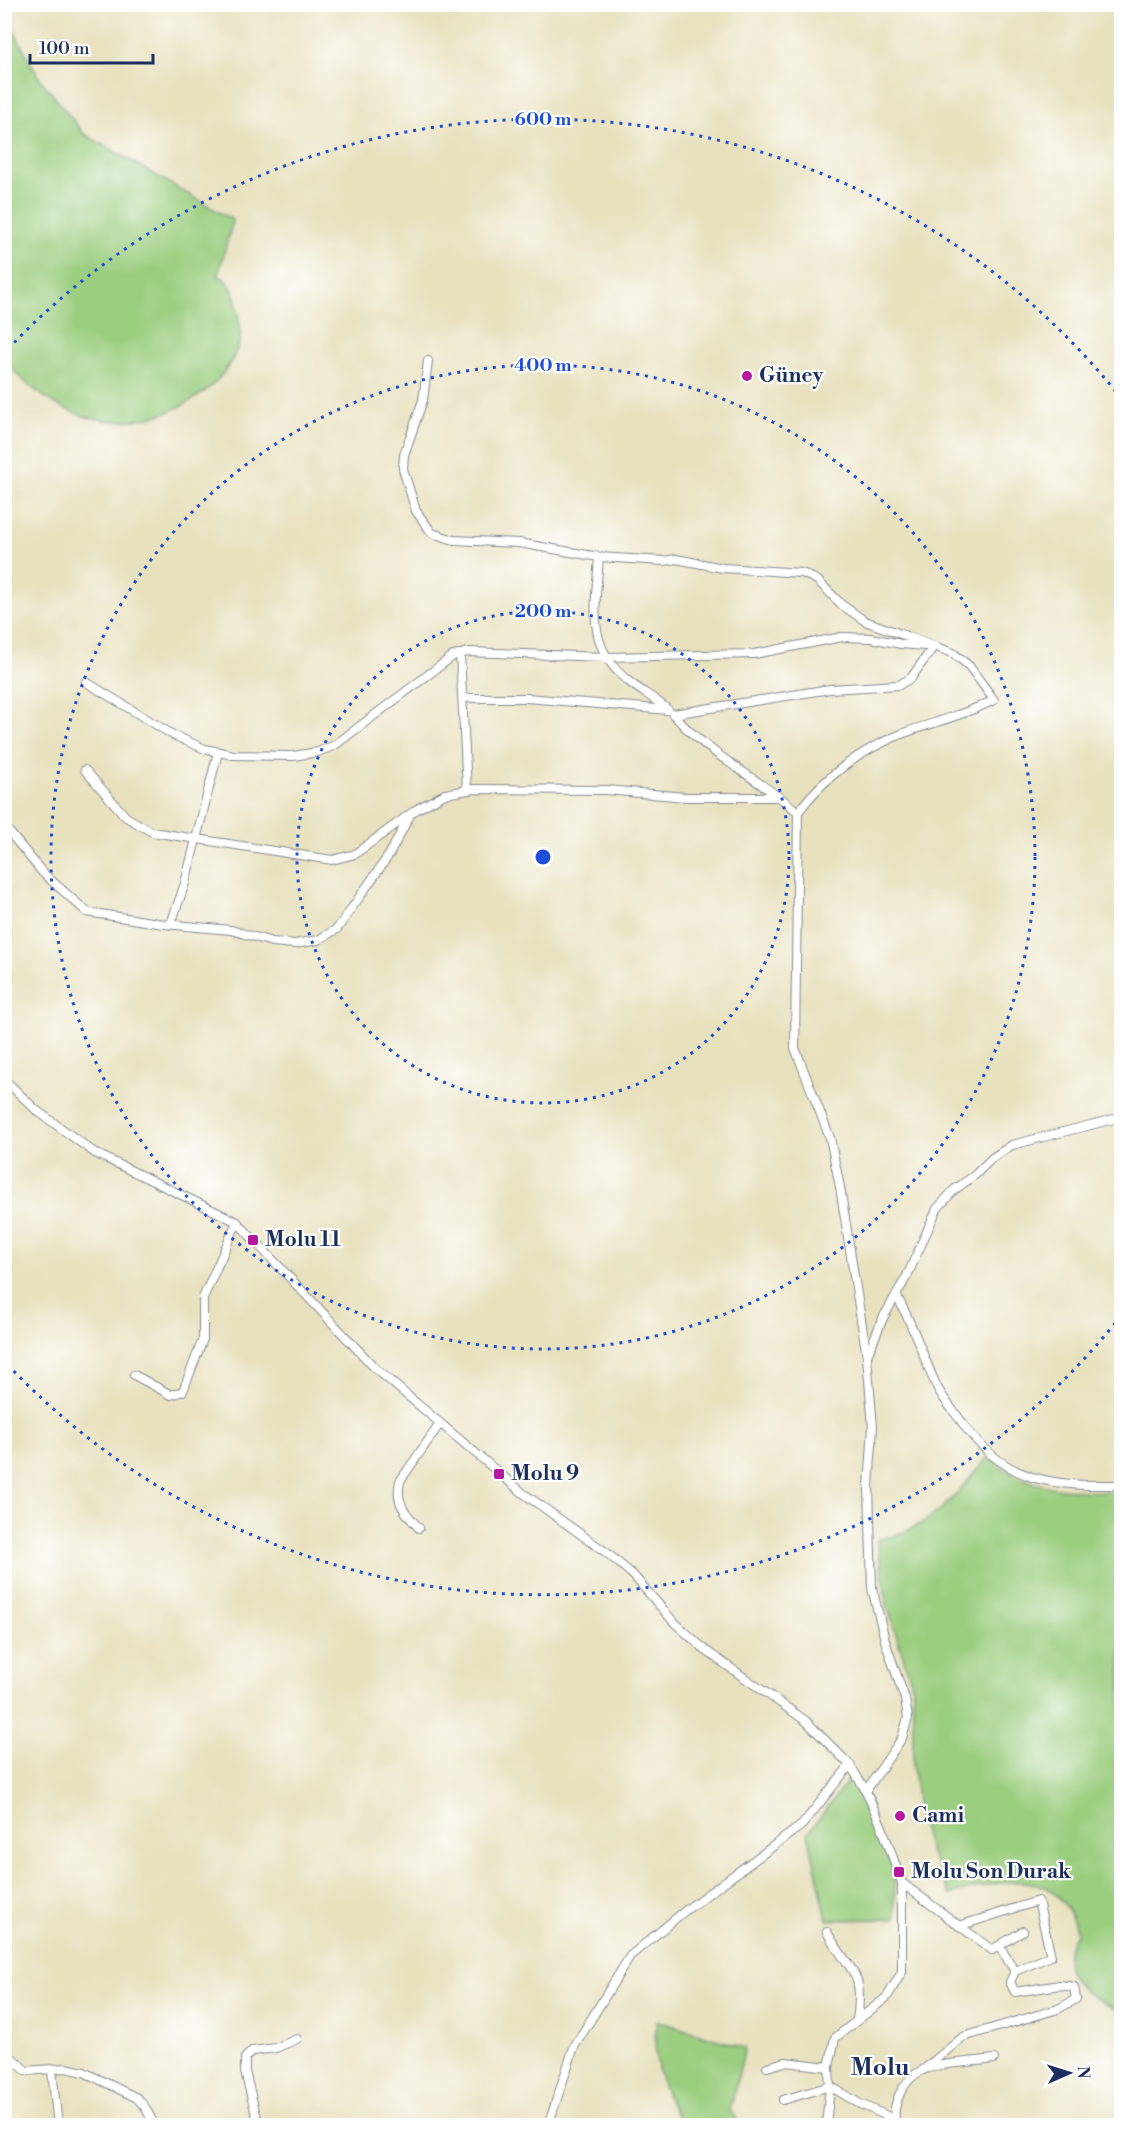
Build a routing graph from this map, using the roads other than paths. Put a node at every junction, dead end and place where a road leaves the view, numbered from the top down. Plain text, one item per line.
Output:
1 (428, 361) dead end
2 (599, 557) junction
3 (934, 646) junction
4 (460, 654) junction
5 (605, 657) junction
6 (86, 682) dead end
7 (463, 698) junction
8 (218, 752) junction
9 (85, 770) dead end
10 (467, 790) junction
11 (780, 797) junction
12 (798, 812) junction
13 (411, 813) junction
14 (5, 827) edge
15 (196, 839) junction
16 (171, 924) junction
17 (4, 1079) edge
18 (1122, 1117) edge
19 (237, 1222) junction
20 (896, 1295) junction
21 (867, 1357) junction
22 (134, 1375) dead end
23 (439, 1425) junction
24 (1122, 1485) edge
25 (419, 1528) dead end
26 (850, 1765) junction
27 (866, 1791) junction
28 (902, 1883) junction
29 (959, 1926) junction
30 (1023, 1931) dead end
31 (827, 1932) dead end
32 (999, 1946) junction
33 (1015, 1971) junction
34 (857, 2020) junction
35 (297, 2039) dead end
36 (4, 2050) edge
37 (994, 2059) dead end
38 (767, 2067) dead end
39 (829, 2067) junction
40 (52, 2070) junction
41 (923, 2070) junction
42 (830, 2086) junction
43 (783, 2100) dead end
44 (896, 2122) edge
45 (58, 2126) edge
46 (155, 2126) edge
47 (259, 2126) edge
48 (548, 2126) edge
49 (826, 2126) edge

1 - 2 street
2 - 3 street
2 - 5 street
3 - 5 street
3 - 11 street
3 - 12 street
4 - 5 street
4 - 7 street
4 - 8 street
5 - 7 street
6 - 8 street
7 - 10 street
8 - 15 street
9 - 15 street
10 - 11 street
10 - 13 street
11 - 12 street
12 - 21 street
13 - 15 street
13 - 16 street
14 - 16 street
15 - 16 street
17 - 19 street
18 - 20 street
19 - 22 street
19 - 23 street
20 - 21 street
20 - 24 street
21 - 27 street
23 - 25 street
23 - 26 street
26 - 27 street
26 - 48 street
27 - 28 street
28 - 29 street
28 - 34 street
29 - 32 street
29 - 33 street
30 - 32 street
31 - 34 street
32 - 33 street
33 - 41 street
34 - 39 street
35 - 47 street
36 - 40 street
37 - 41 street
38 - 39 street
39 - 42 street
40 - 45 street
40 - 46 street
41 - 44 street
42 - 43 street
42 - 44 street
42 - 49 street

